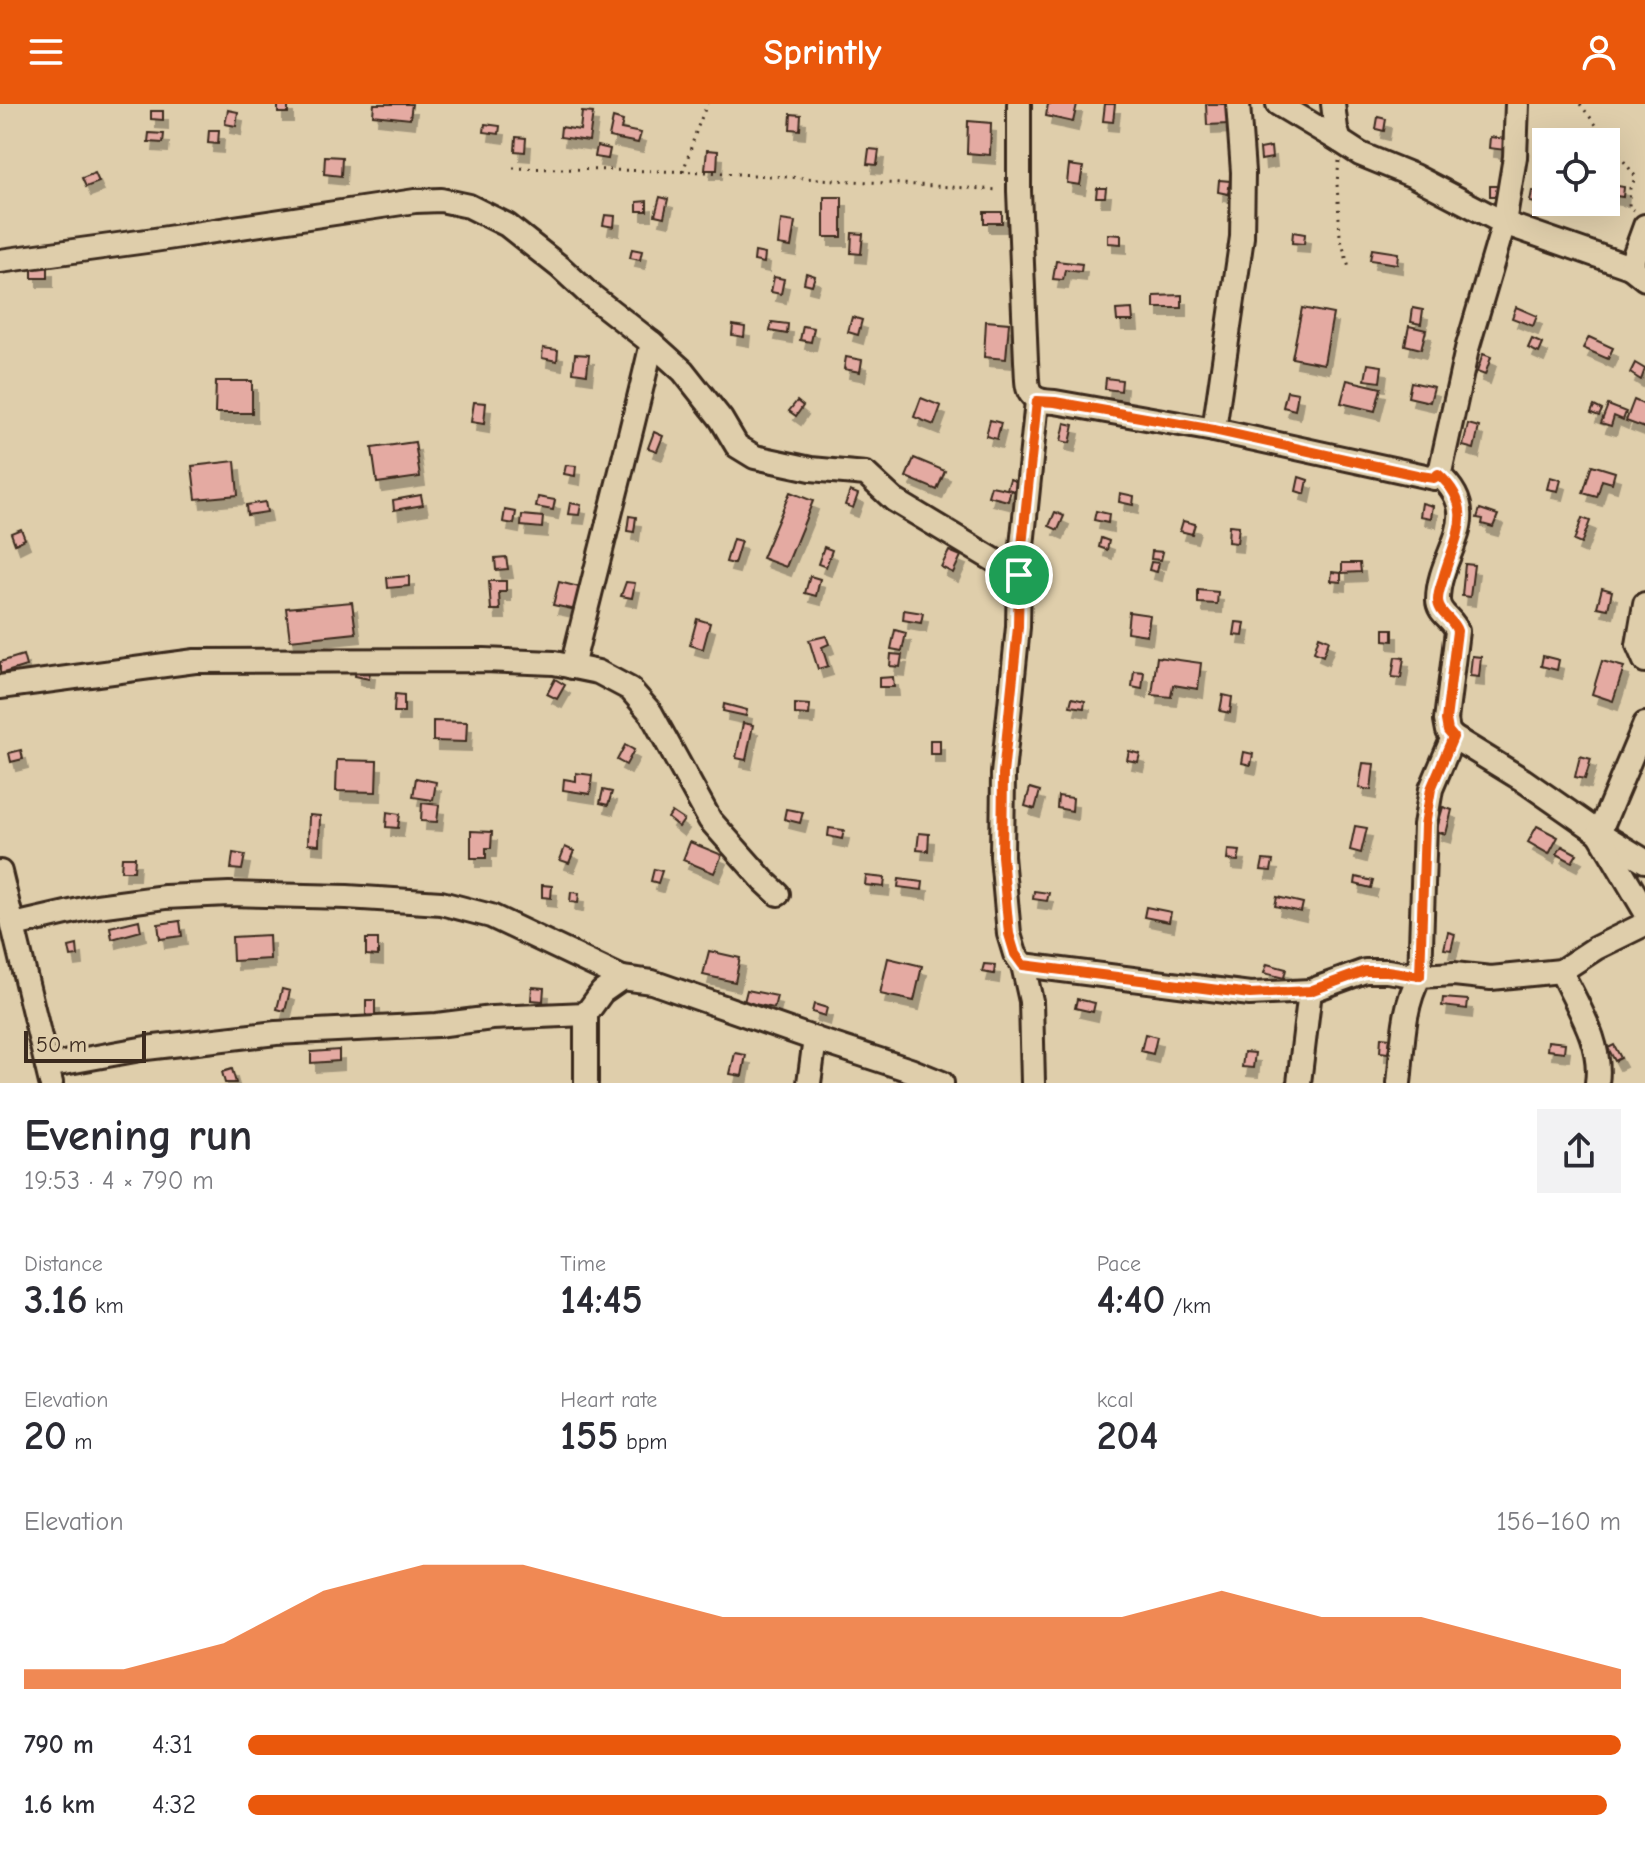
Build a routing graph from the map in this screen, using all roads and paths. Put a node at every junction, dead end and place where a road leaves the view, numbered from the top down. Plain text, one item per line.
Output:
1 (707, 104) edge
2 (1019, 104) edge
3 (1238, 104) edge
4 (1278, 104) edge
5 (1333, 104) edge
6 (1517, 104) edge
7 (1580, 104) edge
8 (1340, 141) junction
9 (513, 168) dead end
10 (683, 172) junction
11 (1019, 191) junction
12 (1641, 220) edge
13 (1504, 223) junction
14 (0, 261) edge
15 (1349, 268) dead end
16 (1637, 273) edge
17 (652, 343) junction
18 (1037, 401) junction
19 (1214, 430) junction
20 (1438, 474) junction
21 (1019, 575) junction
22 (1645, 604) edge
23 (1645, 661) edge
24 (572, 667) junction
25 (0, 687) edge
26 (1645, 724) edge
27 (1453, 737) junction
28 (1599, 833) junction
29 (1645, 861) edge
30 (0, 872) edge
31 (778, 894) dead end
32 (1645, 911) edge
33 (1645, 924) edge
34 (14, 925) junction
35 (1023, 965) junction
36 (1561, 971) junction
37 (1420, 976) junction
38 (622, 978) junction
39 (1310, 991) junction
40 (586, 1014) junction
41 (815, 1039) junction
42 (49, 1074) edge
43 (586, 1083) edge
44 (809, 1083) edge
45 (942, 1083) edge
46 (1033, 1083) edge
47 (1299, 1083) edge
48 (1399, 1083) edge
49 (1597, 1083) edge

1 - 10 path
2 - 11 street
3 - 19 street
4 - 8 street
5 - 8 street
6 - 13 street
7 - 12 path
8 - 13 street
8 - 15 path
9 - 10 path
10 - 11 path
11 - 18 street
12 - 16 street
13 - 16 street
13 - 20 street
14 - 17 street
17 - 21 street
17 - 24 street
18 - 19 street
18 - 21 street
19 - 20 street
20 - 27 street
21 - 35 street
22 - 23 street
24 - 25 street
24 - 31 street
26 - 28 street
27 - 28 street
27 - 37 street
28 - 29 street
28 - 32 street
30 - 34 street
33 - 36 street
34 - 38 street
34 - 42 street
35 - 39 street
35 - 46 street
36 - 37 street
36 - 49 street
37 - 39 street
37 - 48 street
38 - 40 street
38 - 41 street
39 - 47 street
40 - 42 street
40 - 43 street
41 - 44 street
41 - 45 street

